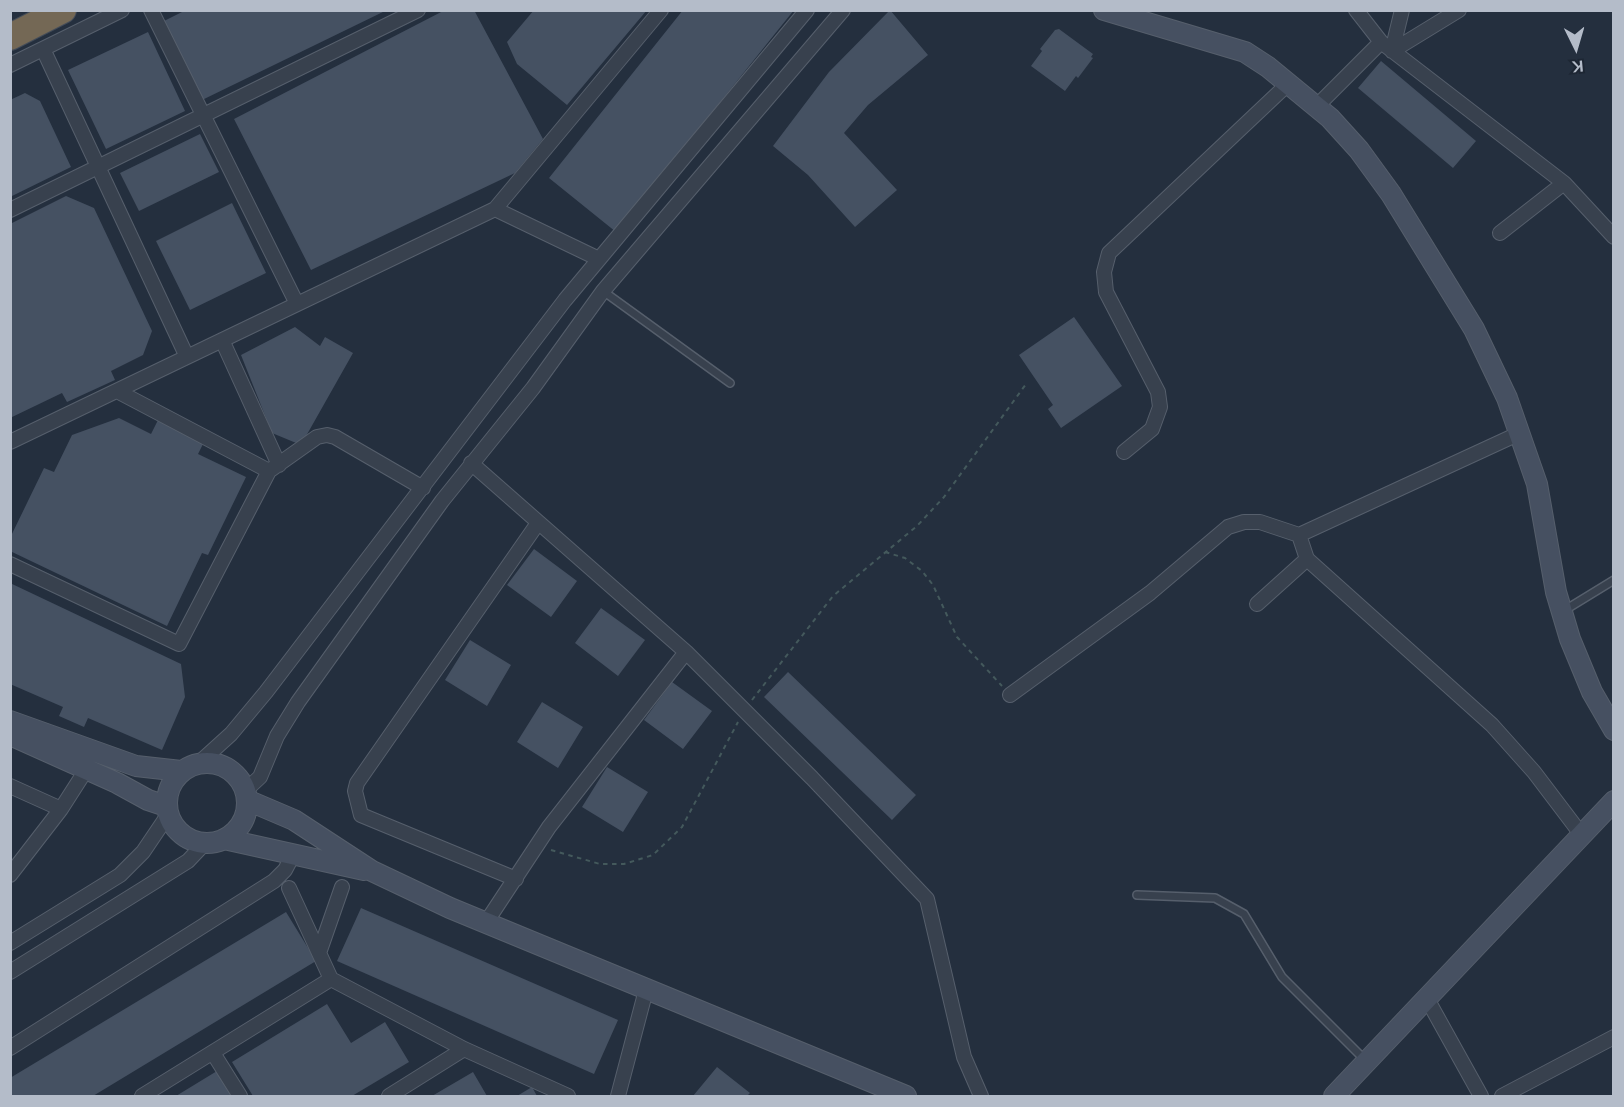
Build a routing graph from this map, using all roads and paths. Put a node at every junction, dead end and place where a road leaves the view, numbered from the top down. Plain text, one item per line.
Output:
1 (63, 10) edge
2 (122, 10) edge
3 (151, 10) edge
4 (418, 10) edge
5 (661, 10) edge
6 (807, 10) edge
7 (843, 10) edge
8 (1104, 10) edge
9 (1356, 10) edge
10 (1402, 10) edge
11 (1459, 10) edge
12 (10, 37) edge
13 (1386, 46) junction
14 (43, 49) junction
15 (10, 65) edge
16 (1290, 82) junction
17 (1317, 106) junction
18 (202, 116) junction
19 (97, 168) junction
20 (1564, 183) junction
21 (495, 209) junction
22 (10, 210) edge
23 (1500, 232) dead end
24 (1614, 237) edge
25 (599, 259) junction
26 (603, 291) junction
27 (297, 304) junction
28 (222, 340) junction
29 (187, 357) junction
30 (730, 383) dead end
31 (1026, 384) dead end
32 (117, 391) junction
33 (1520, 434) junction
34 (10, 442) edge
35 (1124, 452) dead end
36 (471, 463) junction
37 (274, 468) junction
38 (423, 489) junction
39 (538, 523) junction
40 (1299, 535) junction
41 (885, 552) junction
42 (1307, 559) junction
43 (10, 564) edge
44 (1614, 580) edge
45 (1257, 604) dead end
46 (1562, 612) junction
47 (686, 652) junction
48 (1010, 695) joint
49 (744, 710) junction
50 (10, 721) edge
51 (1614, 730) edge
52 (10, 735) edge
53 (190, 767) junction
54 (86, 770) junction
55 (10, 786) edge
56 (247, 795) junction
57 (1614, 801) edge
58 (61, 809) junction
59 (167, 811) junction
60 (1581, 834) junction
61 (215, 841) junction
62 (537, 846) junction
63 (293, 855) junction
64 (372, 871) junction
65 (10, 875) edge
66 (516, 879) junction
67 (342, 886) dead end
68 (289, 888) dead end
69 (1137, 895) dead end
70 (486, 924) junction
71 (10, 943) edge
72 (319, 953) junction
73 (10, 972) edge
74 (331, 979) junction
75 (646, 990) junction
76 (1426, 997) junction
77 (1614, 1037) edge
78 (10, 1048) edge
79 (464, 1049) junction
80 (213, 1053) junction
81 (1366, 1061) junction
82 (142, 1096) edge
83 (240, 1096) edge
84 (389, 1096) edge
85 (568, 1096) edge
86 (618, 1096) edge
87 (906, 1096) edge
88 (981, 1096) edge
89 (1334, 1096) edge
90 (1481, 1096) edge
91 (1502, 1096) edge

1 - 12 highway
2 - 14 street
3 - 18 street
4 - 18 street
5 - 21 street
6 - 25 street
7 - 26 street
8 - 16 street
9 - 13 street
10 - 13 street
11 - 13 street
13 - 17 street
13 - 20 street
14 - 15 street
14 - 19 street
16 - 17 street
16 - 35 street
17 - 33 street
18 - 19 street
18 - 27 street
19 - 22 street
19 - 29 street
20 - 23 street
20 - 24 street
21 - 25 street
21 - 27 street
25 - 38 street
26 - 30 lane
26 - 36 street
27 - 28 street
28 - 29 street
28 - 37 street
29 - 32 street
31 - 41 path
32 - 34 street
32 - 37 street
33 - 40 street
33 - 46 street
36 - 39 street
36 - 56 street
37 - 38 street
37 - 43 street
38 - 53 street
39 - 47 street
39 - 66 street
40 - 42 street
40 - 48 street
41 - 48 path
41 - 49 path
42 - 45 street
42 - 60 street
44 - 46 lane
46 - 51 street
47 - 49 street
47 - 62 street
49 - 62 path
49 - 88 street
50 - 53 street
52 - 54 street
53 - 56 street
53 - 59 street
54 - 58 street
54 - 59 street
55 - 58 street
56 - 61 street
56 - 64 street
57 - 60 street
58 - 65 street
59 - 61 street
59 - 71 street
60 - 76 street
61 - 63 street
61 - 73 street
62 - 66 street
63 - 64 street
63 - 78 street
64 - 70 street
66 - 70 street
67 - 72 street
68 - 72 street
69 - 81 lane
70 - 75 street
72 - 74 street
74 - 79 street
74 - 80 street
75 - 86 street
75 - 87 street
76 - 81 street
76 - 90 street
77 - 91 street
79 - 84 street
79 - 85 street
80 - 82 street
80 - 83 street
81 - 89 street

